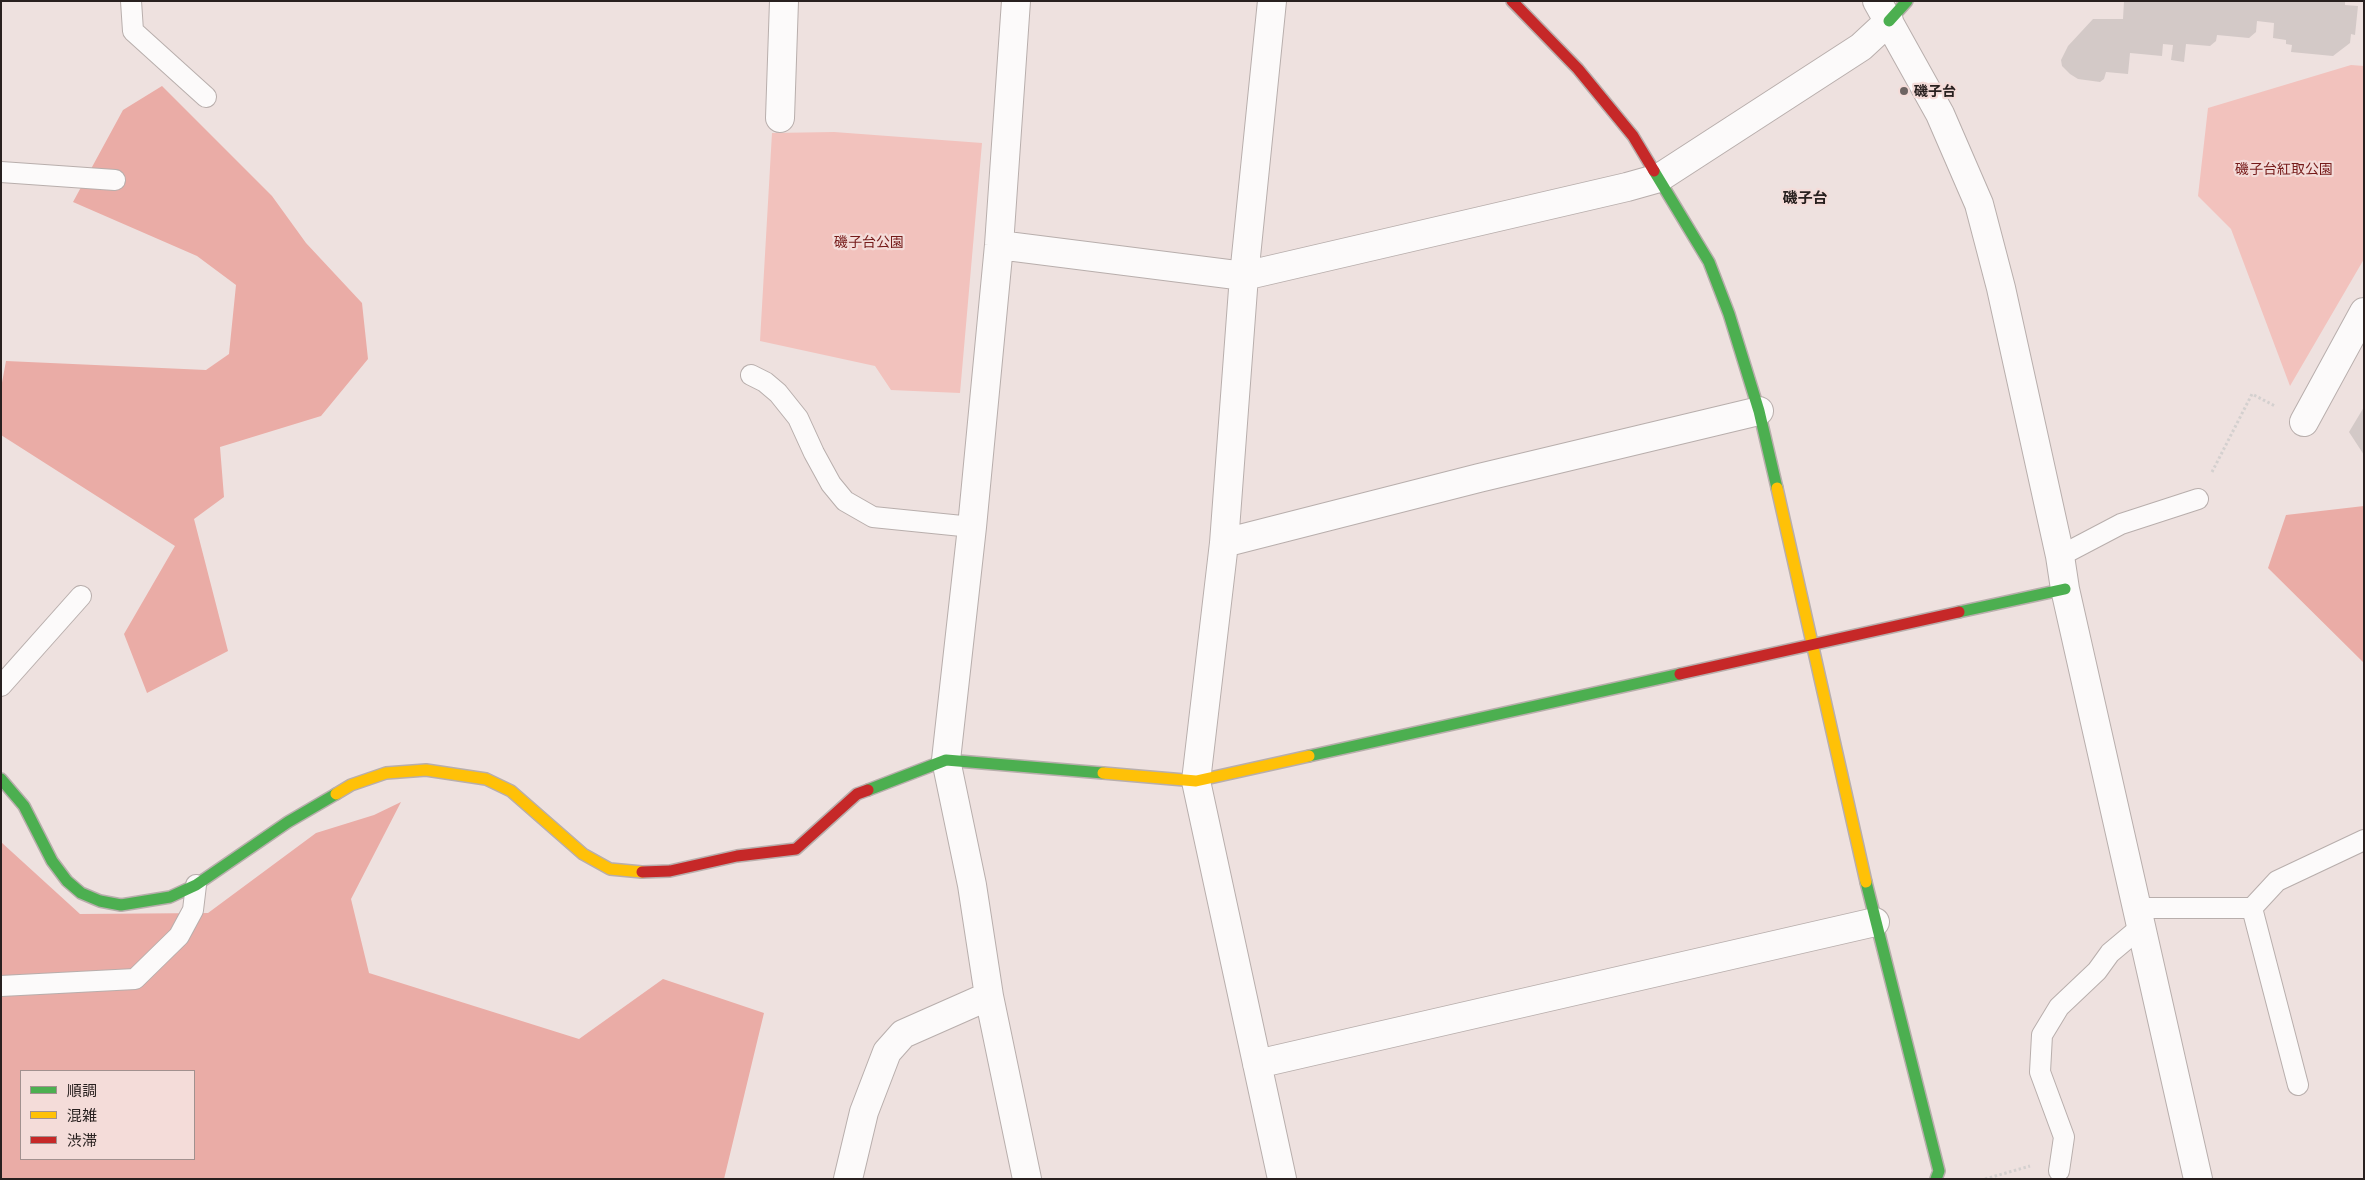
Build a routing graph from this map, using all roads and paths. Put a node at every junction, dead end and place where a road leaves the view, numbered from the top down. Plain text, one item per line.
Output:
1 (131, 1) edge
2 (784, 1) edge
3 (1016, 1) edge
4 (1272, 1) edge
5 (1512, 1) edge
6 (1891, 8) edge
7 (206, 97) dead end
8 (780, 118) dead end
9 (1, 172) edge
10 (1659, 178) junction
11 (115, 180) dead end
12 (998, 245) junction
13 (1244, 276) junction
14 (2364, 312) edge
15 (752, 375) dead end
16 (1759, 411) junction
17 (2304, 422) joint
18 (2198, 499) joint
19 (972, 527) junction
20 (1224, 543) junction
21 (2060, 556) junction
22 (2065, 590) junction
23 (80, 596) dead end
24 (1814, 646) junction
25 (1, 686) edge
26 (946, 760) junction
27 (1, 779) edge
28 (1196, 781) junction
29 (2364, 840) edge
30 (196, 885) junction
31 (2252, 908) junction
32 (2139, 918) junction
33 (1875, 922) junction
34 (1, 986) edge
35 (989, 996) junction
36 (1257, 1064) junction
37 (2298, 1085) dead end
38 (2033, 1165) dead end
39 (2059, 1171) dead end
40 (848, 1179) edge
41 (1027, 1179) edge
42 (1282, 1179) edge
43 (1936, 1179) edge
44 (1985, 1179) edge
45 (2198, 1179) edge

1 - 7 lane
2 - 8 street
3 - 12 street
4 - 13 street
5 - 10 street
6 - 10 street
6 - 21 street
9 - 11 lane
10 - 13 street
10 - 16 street
12 - 13 street
12 - 19 street
13 - 20 street
14 - 17 street
15 - 19 lane
16 - 20 street
16 - 24 street
17 - 18 path
18 - 21 lane
19 - 26 street
20 - 28 street
21 - 22 street
22 - 24 street
22 - 32 street
23 - 25 lane
24 - 28 street
24 - 33 street
26 - 28 street
26 - 30 street
26 - 35 street
27 - 30 street
28 - 36 street
29 - 31 lane
30 - 34 lane
31 - 32 lane
31 - 37 lane
32 - 39 lane
32 - 45 street
33 - 36 street
33 - 43 street
35 - 40 street
35 - 41 street
36 - 42 street
38 - 44 path

